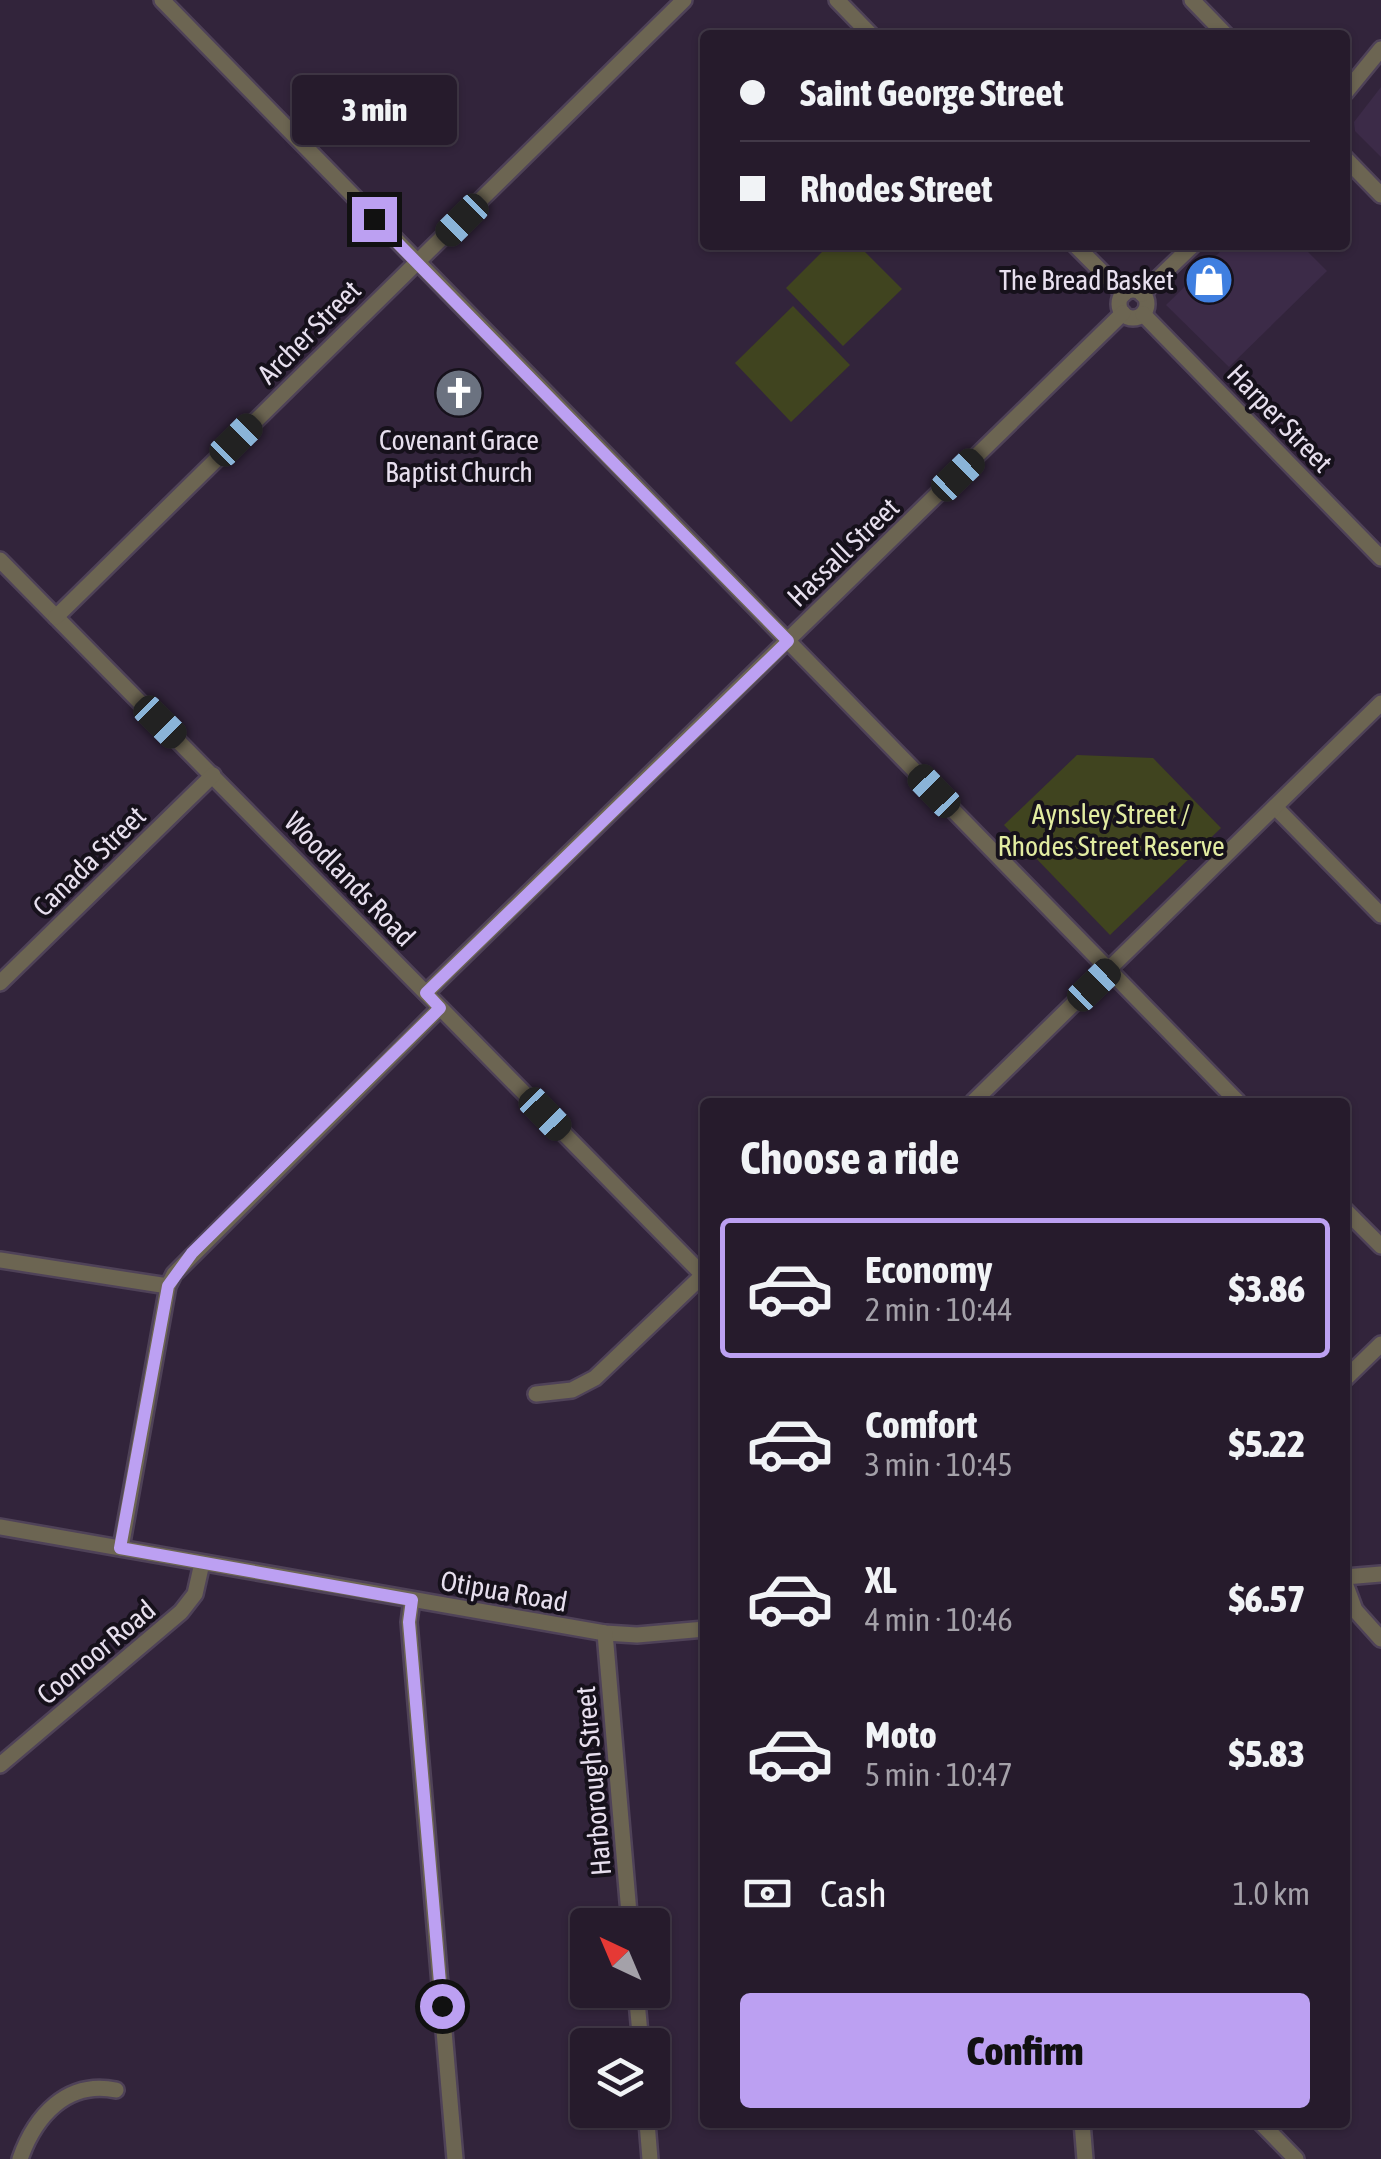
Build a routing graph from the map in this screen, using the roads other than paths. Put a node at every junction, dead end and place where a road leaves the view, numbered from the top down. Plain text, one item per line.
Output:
1 (162, 0) edge
2 (684, 0) edge
3 (837, 0) edge
4 (1192, 0) edge
5 (866, 30) edge
6 (1221, 30) edge
7 (1381, 49) edge
8 (1350, 87) edge
9 (1350, 163) edge
10 (1381, 194) edge
11 (1080, 250) edge
12 (1188, 250) edge
13 (417, 263) junction
14 (1124, 294) junction
15 (1142, 294) junction
16 (1123, 313) junction
17 (1143, 314) junction
18 (1381, 558) edge
19 (0, 560) edge
20 (56, 617) junction
21 (788, 641) junction
22 (1381, 703) edge
23 (213, 775) junction
24 (1275, 808) junction
25 (1381, 915) edge
26 (1108, 971) junction
27 (0, 983) edge
28 (426, 993) junction
29 (440, 1008) junction
30 (977, 1098) edge
31 (1234, 1098) edge
32 (1350, 1215) edge
33 (1381, 1246) edge
34 (0, 1260) edge
35 (700, 1272) edge
36 (700, 1280) edge
37 (168, 1286) junction
38 (1381, 1344) edge
39 (1350, 1374) edge
40 (536, 1394) dead end
41 (0, 1527) edge
42 (120, 1548) junction
43 (202, 1563) junction
44 (1381, 1574) edge
45 (1350, 1579) edge
46 (1350, 1595) edge
47 (412, 1600) junction
48 (700, 1629) edge
49 (605, 1633) junction
50 (1381, 1639) edge
51 (0, 1765) edge
52 (629, 1908) edge
53 (116, 2090) dead end
54 (647, 2128) edge
55 (1082, 2128) edge
56 (1266, 2128) edge
57 (20, 2159) edge
58 (455, 2159) edge
59 (650, 2159) edge
60 (1085, 2159) edge
61 (1296, 2159) edge

1 - 13 street
2 - 13 street, Archer Street
3 - 5 street
4 - 6 street
7 - 8 street
9 - 10 street
11 - 14 street
12 - 15 street
13 - 20 street, Archer Street
13 - 21 street
14 - 15 street
14 - 16 street
15 - 17 street
16 - 17 street
16 - 21 street, Hassall Street
17 - 18 street, Harper Street
19 - 20 street, Woodlands Road
20 - 23 street, Woodlands Road
21 - 26 street
21 - 28 street, Hassall Street
22 - 24 street
23 - 27 street, Canada Street
23 - 28 street, Woodlands Road
24 - 25 street
24 - 26 street
26 - 30 street
26 - 31 street
28 - 29 street, Woodlands Road
29 - 35 street, Woodlands Road
29 - 37 street
32 - 33 street
34 - 37 street
36 - 40 street
37 - 42 street
38 - 39 street
41 - 42 street, Otipua Road
42 - 43 street, Otipua Road
43 - 47 street, Otipua Road
43 - 51 street, Coonoor Road
44 - 45 street
46 - 50 street
47 - 49 street, Otipua Road
47 - 58 street
48 - 49 street, Otipua Road
49 - 52 street, Harborough Street
53 - 57 street
54 - 59 street
55 - 60 street
56 - 61 street

